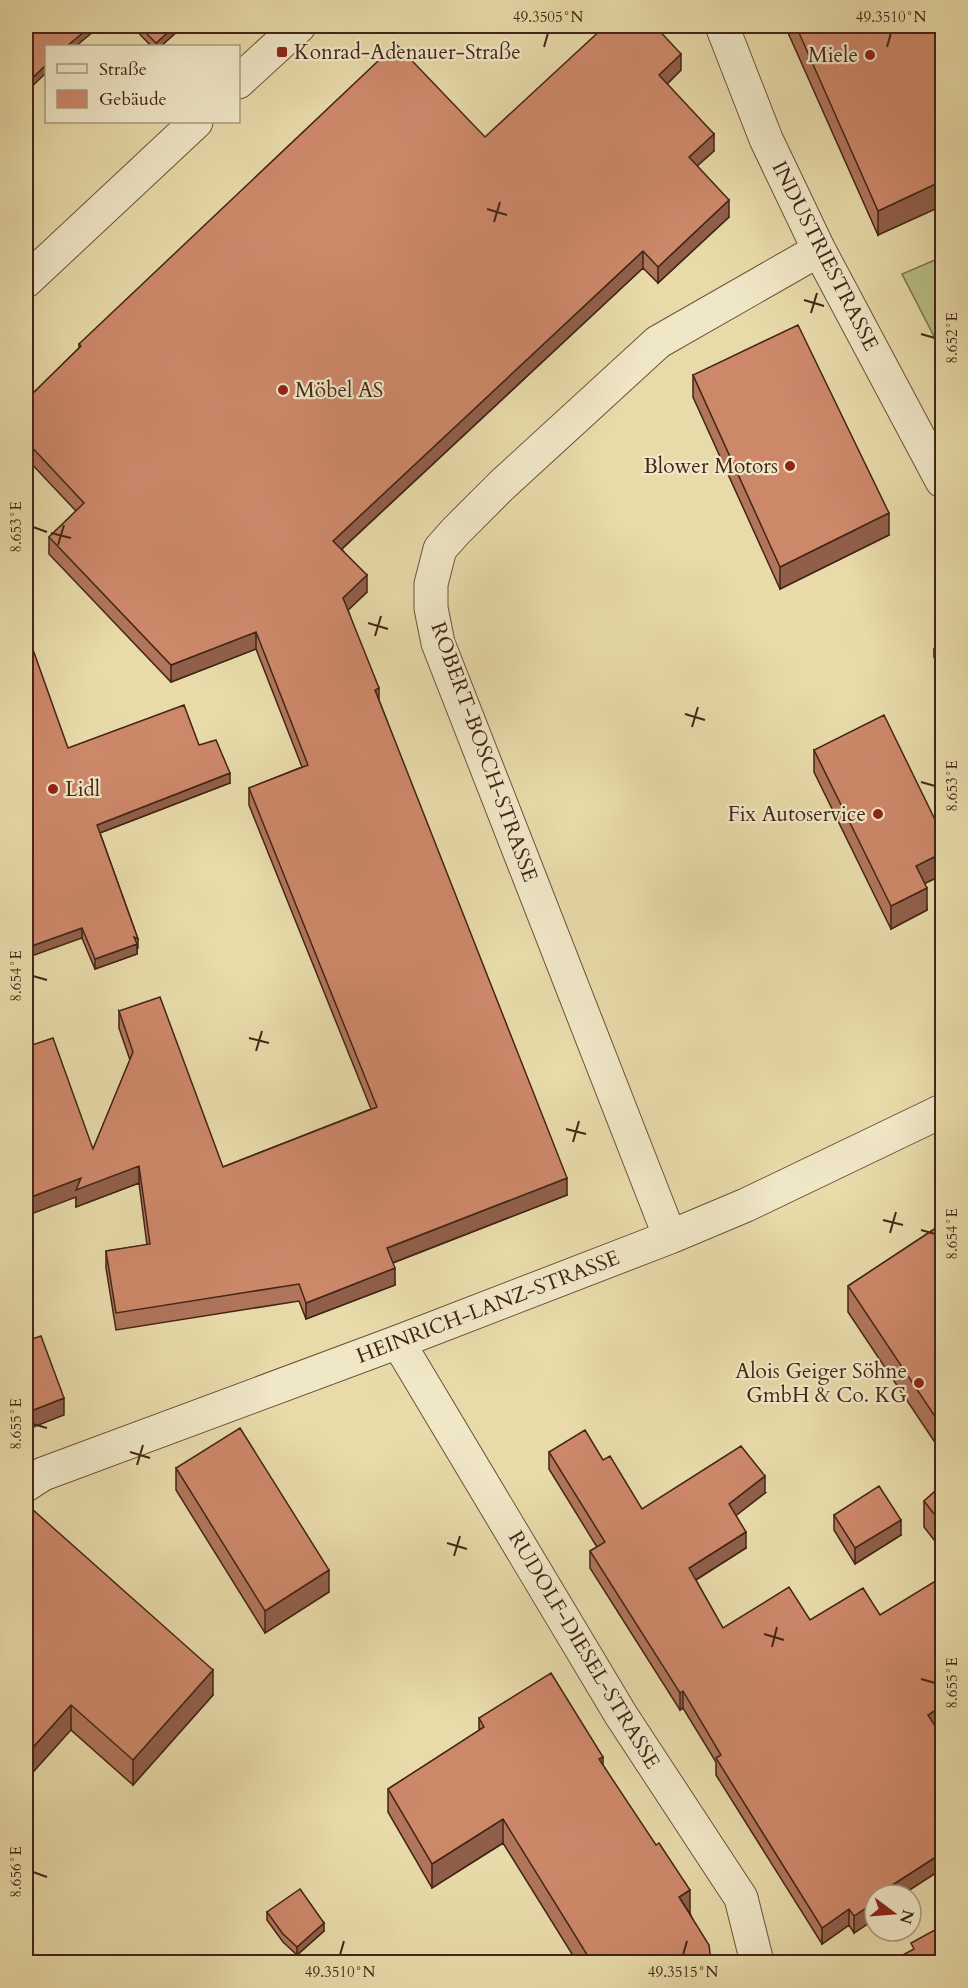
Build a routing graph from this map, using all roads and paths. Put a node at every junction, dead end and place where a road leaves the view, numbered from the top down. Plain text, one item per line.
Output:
1 (299, 26) edge
2 (722, 26) edge
3 (240, 80) edge
4 (195, 123) edge
5 (819, 250) junction
6 (26, 281) edge
7 (942, 481) edge
8 (942, 1111) edge
9 (670, 1237) junction
10 (398, 1342) junction
11 (26, 1485) edge
12 (757, 1962) edge

1 - 3 street
2 - 5 street, INDUSTRIESTRASSE
4 - 6 street
5 - 7 street, INDUSTRIESTRASSE
5 - 9 street, ROBERT-BOSCH-STRASSE
8 - 9 street, HEINRICH-LANZ-STRASSE
9 - 10 street, HEINRICH-LANZ-STRASSE
10 - 11 street, HEINRICH-LANZ-STRASSE
10 - 12 street, RUDOLF-DIESEL-STRASSE

